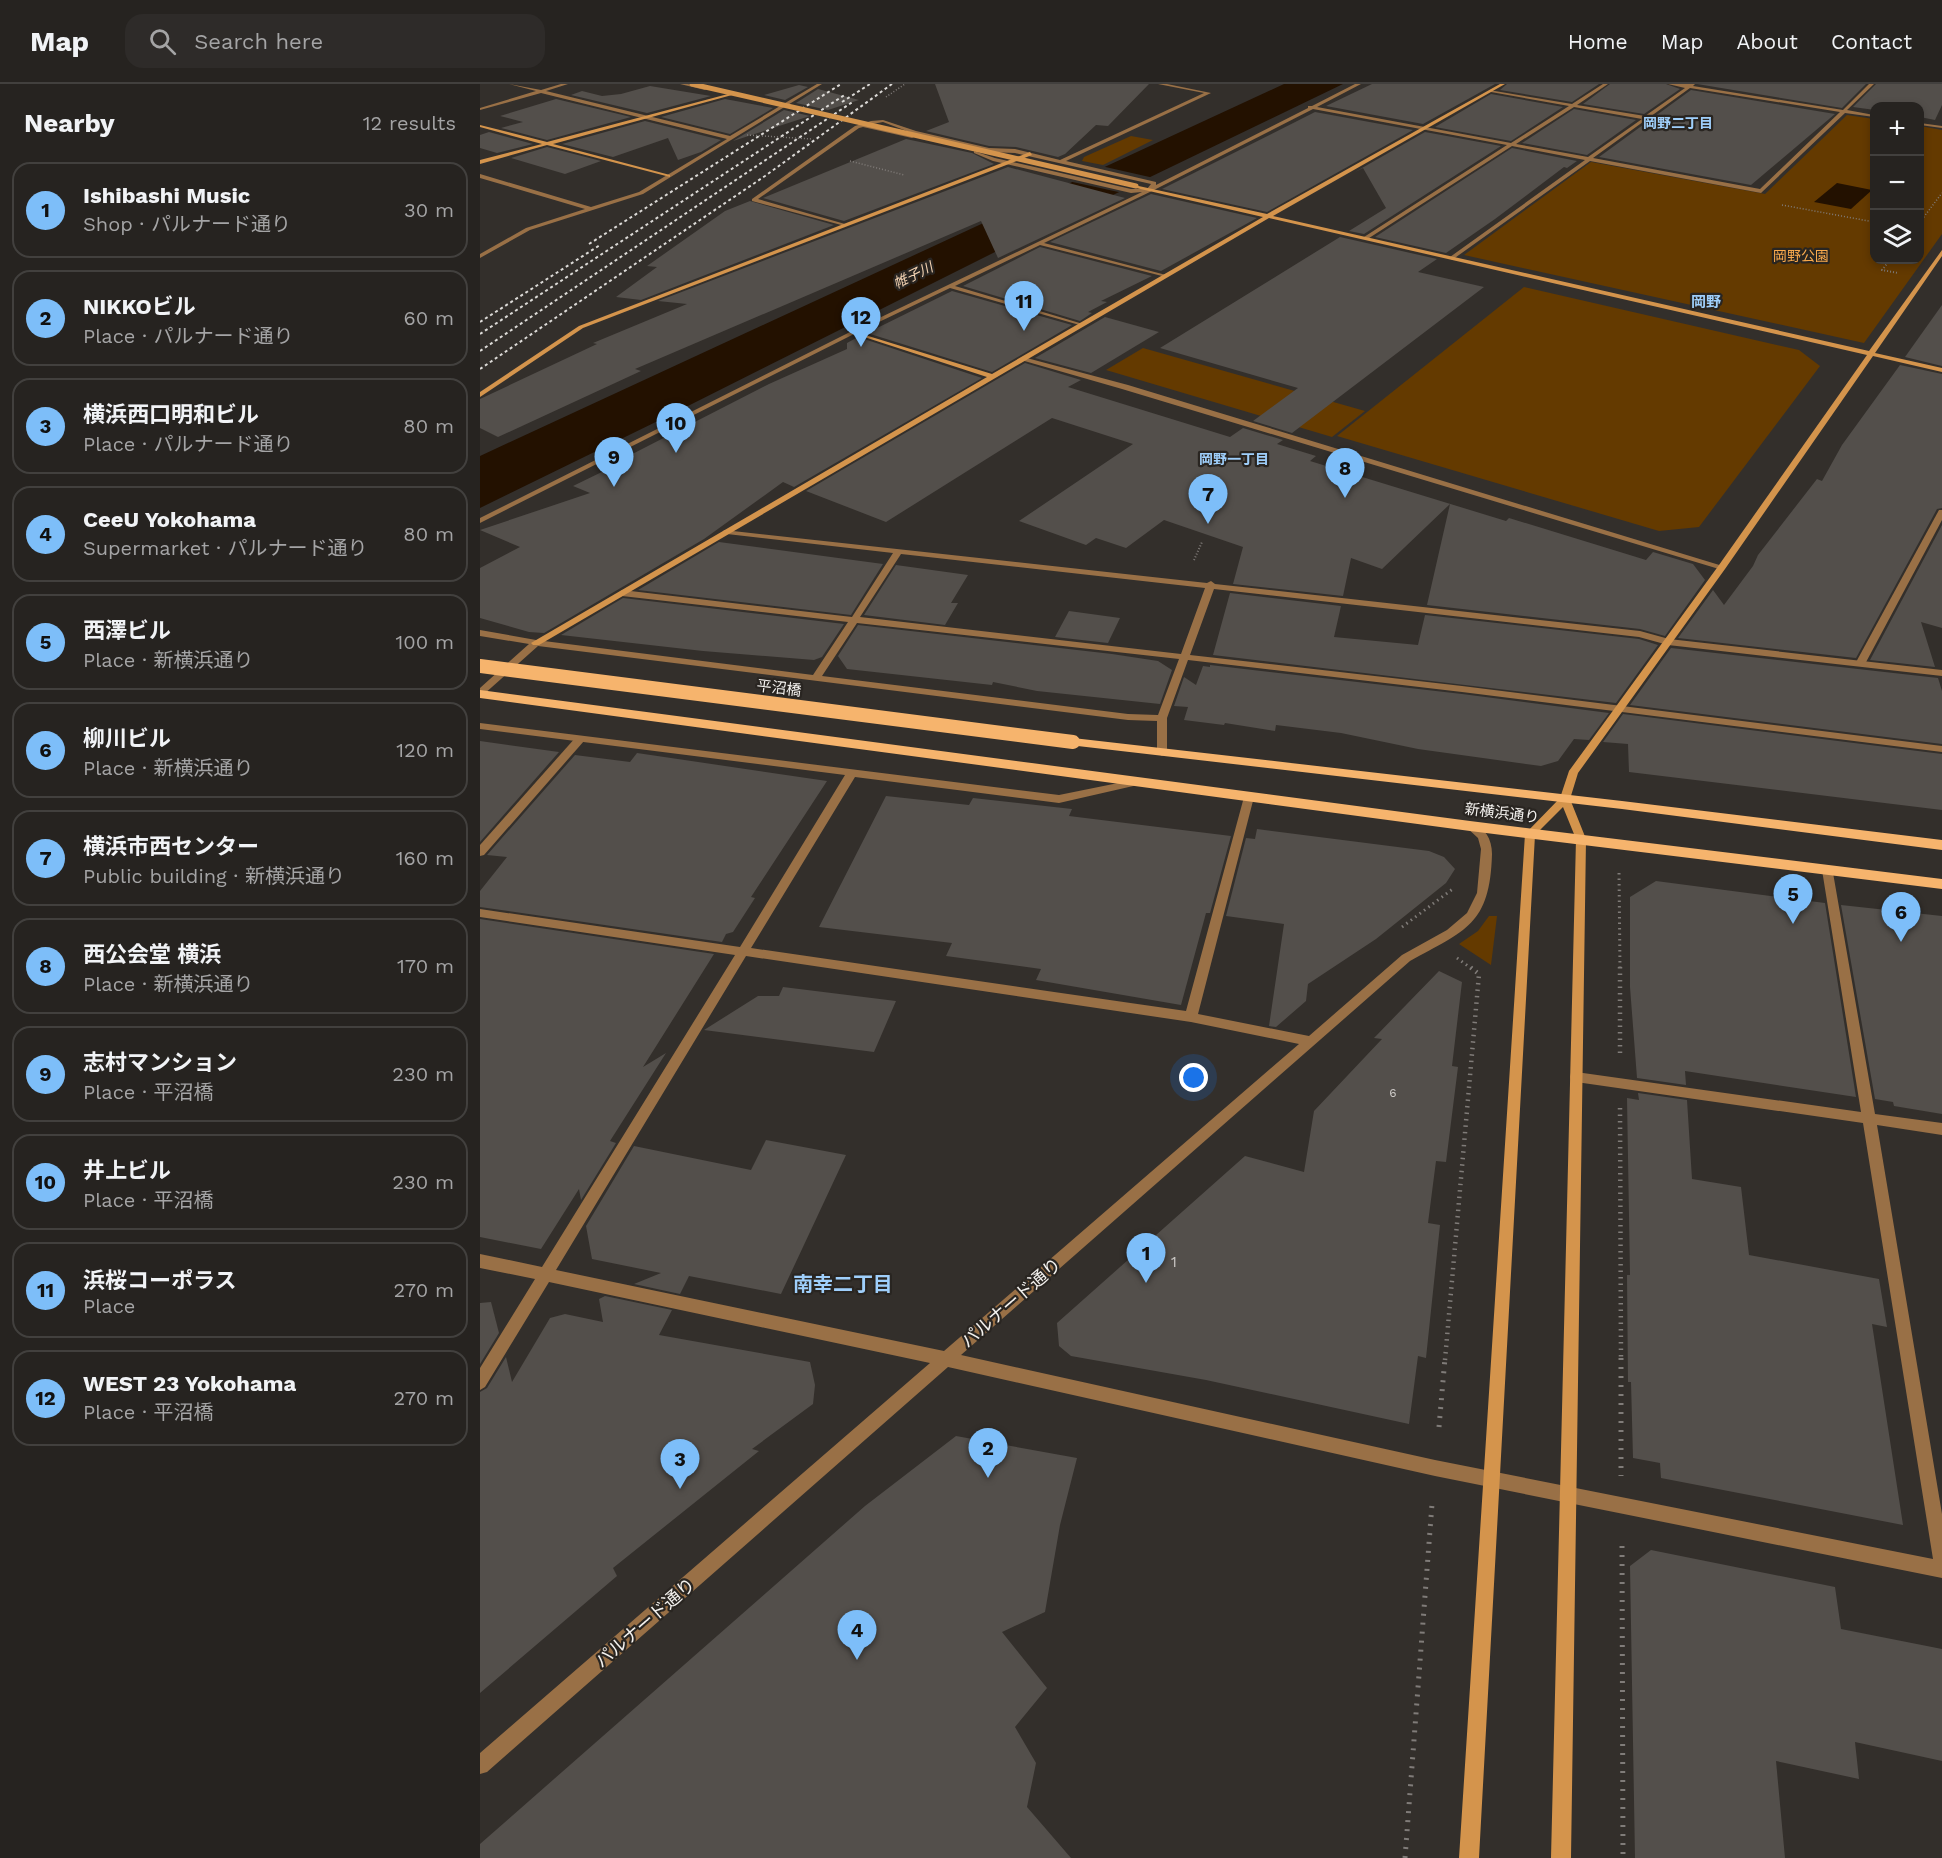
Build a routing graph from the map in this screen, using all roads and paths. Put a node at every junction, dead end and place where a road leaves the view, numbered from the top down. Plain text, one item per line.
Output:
1 (511, 84) edge
2 (566, 84) edge
3 (682, 84) edge
4 (692, 84) edge
5 (703, 84) edge
6 (820, 84) edge
7 (1160, 84) edge
8 (1359, 84) edge
9 (1503, 84) edge
10 (1606, 84) edge
11 (1670, 84) edge
12 (1872, 84) edge
13 (1690, 86) edge
14 (540, 91) junction
15 (1491, 91) junction
16 (742, 93) junction
17 (730, 95) junction
18 (785, 105) junction
19 (1573, 105) junction
20 (1310, 107) junction
21 (480, 109) edge
22 (1841, 111) junction
23 (1870, 115) edge
24 (644, 118) junction
25 (1646, 118) junction
26 (1924, 124) edge
27 (860, 125) junction
28 (480, 126) edge
29 (1942, 127) edge
30 (1424, 128) junction
31 (747, 135) dead end
32 (730, 138) junction
33 (820, 140) dead end
34 (547, 144) junction
35 (1511, 145) junction
36 (1030, 154) junction
37 (816, 156) junction
38 (1588, 159) junction
39 (1062, 161) junction
40 (480, 162) edge
41 (1008, 163) junction
42 (668, 176) junction
43 (480, 177) edge
44 (945, 186) junction
45 (1153, 186) junction
46 (1134, 188) junction
47 (1942, 193) edge
48 (1783, 205) dead end
49 (591, 209) junction
50 (1268, 216) junction
51 (1924, 217) edge
52 (1870, 221) edge
53 (843, 225) junction
54 (1366, 238) junction
55 (1038, 243) junction
56 (1942, 252) edge
57 (480, 256) edge
58 (1452, 258) junction
59 (1164, 276) junction
60 (948, 286) junction
61 (1081, 325) junction
62 (854, 332) junction
63 (1871, 354) junction
64 (1023, 359) junction
65 (1942, 370) edge
66 (993, 376) junction
67 (480, 395) edge
68 (1942, 512) edge
69 (480, 521) edge
70 (728, 532) junction
71 (898, 552) junction
72 (1722, 567) junction
73 (1210, 584) junction
74 (622, 593) junction
75 (853, 620) junction
76 (480, 633) edge
77 (1668, 642) junction
78 (536, 644) junction
79 (1184, 657) junction
80 (1860, 664) junction
81 (480, 666) edge
82 (1942, 673) edge
83 (816, 678) junction
84 (480, 694) edge
85 (1620, 709) junction
86 (1162, 718) junction
87 (480, 726) edge
88 (580, 739) junction
89 (1073, 742) joint
90 (1942, 749) edge
91 (1162, 753) junction
92 (852, 773) junction
93 (1138, 782) junction
94 (1249, 797) junction
95 (1564, 799) junction
96 (1470, 826) junction
97 (1530, 834) junction
98 (1581, 839) junction
99 (1942, 845) edge
100 (480, 852) edge
101 (1828, 870) junction
102 (1619, 873) dead end
103 (1942, 884) edge
104 (480, 913) edge
105 (743, 951) junction
106 (1452, 954) dead end
107 (1191, 1017) junction
108 (1311, 1041) junction
109 (1620, 1058) dead end
110 (1576, 1077) junction
111 (1620, 1096) dead end
112 (1870, 1119) junction
113 (1942, 1129) edge
114 (480, 1261) edge
115 (545, 1275) junction
116 (946, 1359) junction
117 (480, 1382) edge
118 (1439, 1427) dead end
119 (1492, 1479) junction
120 (1621, 1480) dead end
121 (1568, 1494) junction
122 (1432, 1504) dead end
123 (1622, 1546) dead end
124 (1942, 1564) edge
125 (1942, 1569) edge
126 (480, 1765) edge
127 (1405, 1858) edge
128 (1469, 1858) edge
129 (1561, 1858) edge
130 (1623, 1858) edge

1 - 14 street
2 - 14 street
3 - 17 street
4 - 46 street, bridge
5 - 16 street
6 - 18 street
7 - 39 street
8 - 20 street
9 - 15 street
10 - 19 street
11 - 13 street
12 - 22 street
13 - 22 street
13 - 25 street
14 - 21 street
14 - 24 street
15 - 19 street
15 - 30 street
16 - 17 street
16 - 18 street
17 - 18 street
17 - 24 street
18 - 32 street
19 - 25 street
19 - 35 street
20 - 30 street
20 - 45 street
22 - 23 street
22 - 38 street
24 - 32 street
24 - 34 street
25 - 38 street
26 - 29 street
27 - 36 street
27 - 37 street
27 - 41 street
28 - 34 street
30 - 35 street
30 - 50 street
31 - 33 path, bridge
32 - 42 street
34 - 40 street
34 - 42 street
35 - 38 street
35 - 54 street
36 - 39 street
36 - 41 street
37 - 44 path
37 - 53 street
38 - 58 street
39 - 45 street
41 - 44 street
41 - 46 street
42 - 49 street
43 - 49 street
44 - 53 street
45 - 46 street
45 - 50 street
45 - 55 street
47 - 51 path
48 - 52 path
49 - 57 street
50 - 54 street
50 - 59 street
53 - 67 street
54 - 58 street
55 - 59 street
55 - 60 street
56 - 63 street
58 - 63 street
59 - 61 street
60 - 61 street
60 - 62 street
61 - 64 street
62 - 66 street
62 - 69 street
63 - 65 street
63 - 72 street
64 - 66 street
64 - 72 street
66 - 70 street
68 - 80 street
70 - 71 street
70 - 74 street
71 - 73 street
71 - 75 street
72 - 77 street
73 - 77 street
73 - 79 street
74 - 75 street
74 - 78 street
75 - 79 street
75 - 83 street
76 - 78 street
77 - 80 street
77 - 85 street
78 - 83 street
78 - 84 street
79 - 85 street
79 - 86 street
80 - 82 street
81 - 89 main road, 平沼橋, bridge
83 - 86 street
84 - 93 main road, 新横浜通り
85 - 90 street
85 - 95 street
86 - 91 street
87 - 88 street
88 - 92 street
88 - 100 street
89 - 91 main road, 新横浜通り
91 - 95 main road, 新横浜通り
92 - 93 street
92 - 105 street
93 - 94 main road, 新横浜通り
94 - 96 main road, 新横浜通り
94 - 107 street
95 - 97 street
95 - 98 street
95 - 99 main road, 新横浜通り
96 - 97 main road, 新横浜通り
96 - 108 street, パルナード通り
97 - 98 main road, 新横浜通り
97 - 119 street
98 - 101 main road, 新横浜通り
98 - 110 street
101 - 103 main road, 新横浜通り
101 - 112 street
102 - 109 path
104 - 105 street
105 - 107 street
105 - 115 street
106 - 118 path
107 - 108 street
108 - 116 street, パルナード通り
110 - 112 street
110 - 121 street
111 - 120 path
112 - 113 street
112 - 124 street
114 - 115 street
115 - 116 street
115 - 117 street
116 - 119 street
116 - 126 street, パルナード通り
119 - 121 street
119 - 128 street
121 - 125 street
121 - 129 street
122 - 127 path
123 - 130 path

